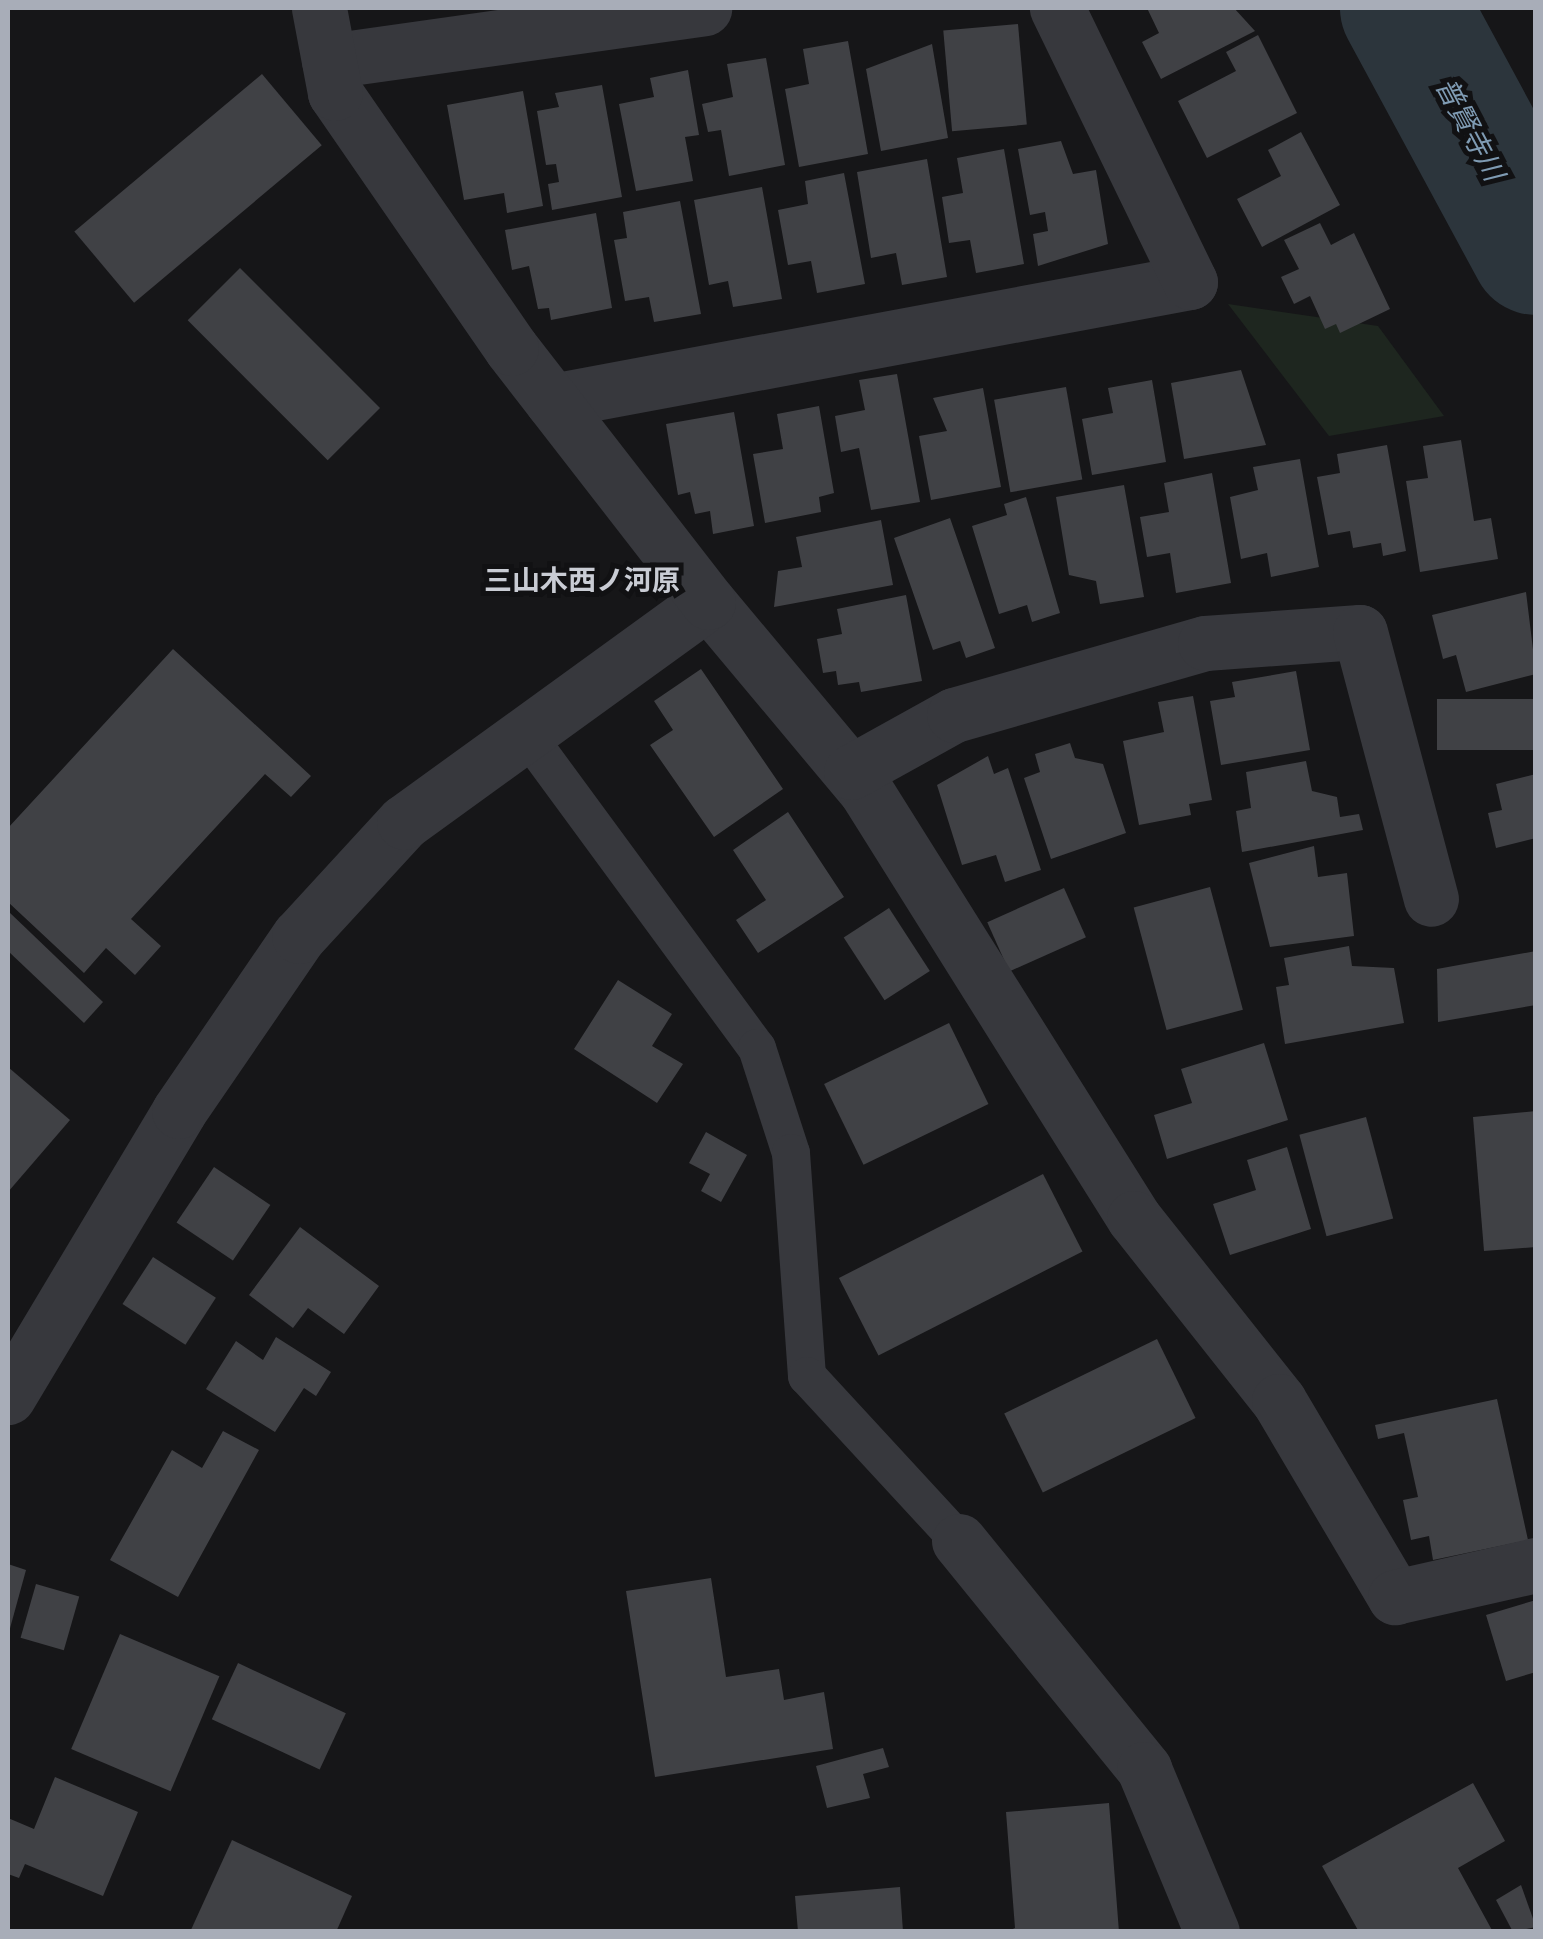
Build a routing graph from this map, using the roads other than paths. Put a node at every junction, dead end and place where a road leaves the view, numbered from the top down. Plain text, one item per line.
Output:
1 (320, 8) edge
2 (704, 8) edge
3 (1057, 8) edge
4 (330, 61) junction
5 (552, 401) junction
6 (708, 602) junction
7 (526, 734) junction
8 (850, 772) junction
9 (1431, 899) dead end
10 (8, 1396) edge
11 (959, 1541) joint
12 (1536, 1564) edge
13 (1212, 1932) edge

1 - 4 street
2 - 4 street
3 - 5 street
4 - 5 street
5 - 6 street
6 - 7 street
6 - 8 street
7 - 10 street
7 - 11 lane
8 - 9 street
8 - 12 street
11 - 13 street

